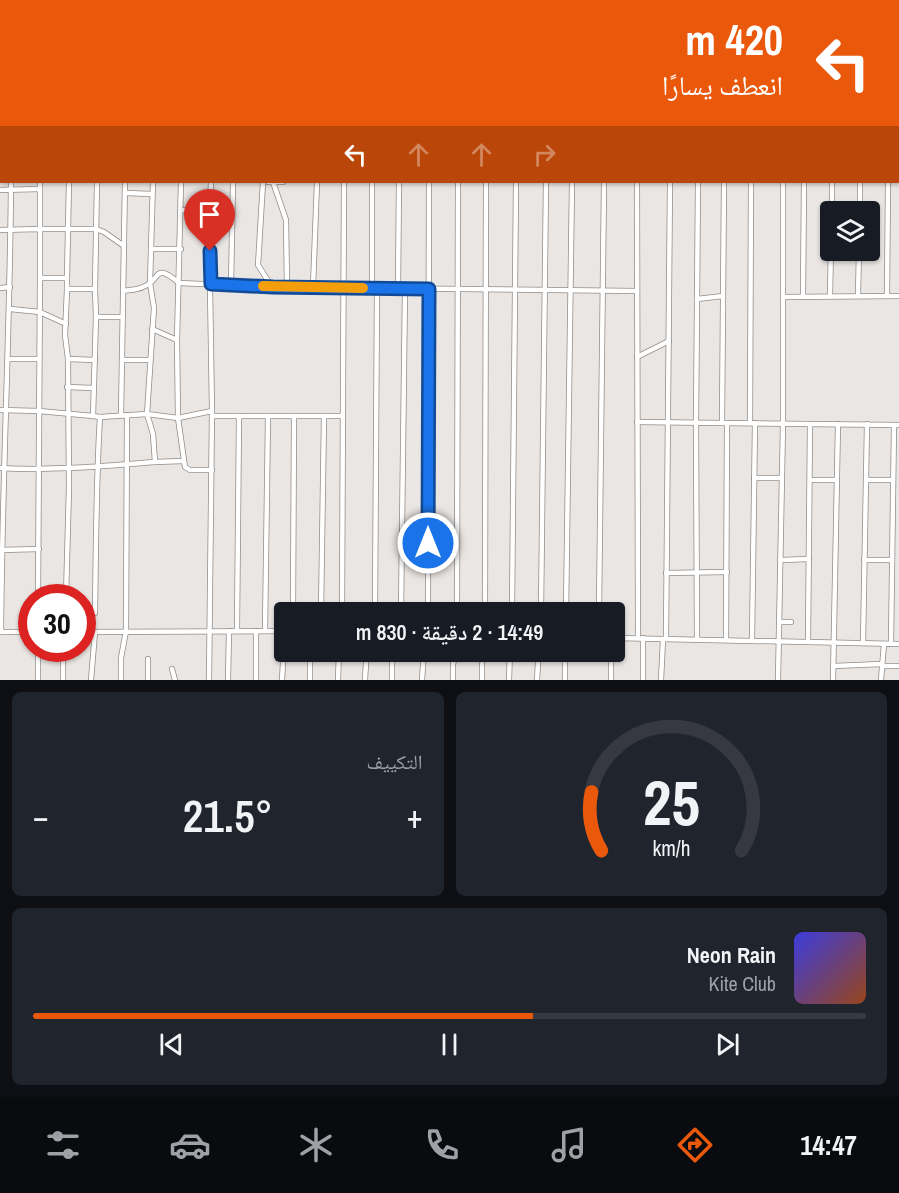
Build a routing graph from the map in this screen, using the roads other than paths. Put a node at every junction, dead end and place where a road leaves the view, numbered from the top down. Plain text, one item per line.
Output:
1 (11, 183) edge
2 (40, 183) edge
3 (69, 183) edge
4 (97, 183) edge
5 (125, 183) edge
6 (153, 183) edge
7 (181, 183) edge
8 (211, 183) edge
9 (233, 183) edge
10 (263, 183) edge
11 (270, 183) edge
12 (317, 183) edge
13 (344, 183) edge
14 (372, 183) edge
15 (399, 183) edge
16 (429, 183) edge
17 (458, 183) edge
18 (486, 183) edge
19 (516, 183) edge
20 (546, 183) edge
21 (572, 183) edge
22 (604, 183) edge
23 (637, 183) edge
24 (670, 183) edge
25 (698, 183) edge
26 (724, 183) edge
27 (751, 183) edge
28 (783, 183) edge
29 (804, 183) edge
30 (832, 183) edge
31 (860, 183) edge
32 (888, 183) edge
33 (40, 189) junction
34 (0, 190) edge
35 (11, 190) junction
36 (126, 193) junction
37 (152, 194) junction
38 (831, 201) edge
39 (860, 201) edge
40 (181, 210) junction
41 (210, 212) junction
42 (69, 228) junction
43 (40, 229) junction
44 (96, 229) junction
45 (0, 230) edge
46 (11, 230) junction
47 (124, 246) junction
48 (151, 249) junction
49 (181, 249) junction
50 (831, 261) edge
51 (859, 261) edge
52 (40, 278) junction
53 (67, 278) junction
54 (150, 283) junction
55 (179, 283) junction
56 (211, 284) junction
57 (231, 285) junction
58 (286, 286) junction
59 (10, 287) junction
60 (273, 287) junction
61 (313, 287) junction
62 (0, 288) edge
63 (342, 288) junction
64 (374, 288) junction
65 (67, 289) junction
66 (95, 289) junction
67 (398, 289) junction
68 (405, 289) junction
69 (429, 289) junction
70 (458, 290) junction
71 (486, 290) junction
72 (515, 290) junction
73 (544, 290) junction
74 (123, 291) junction
75 (571, 291) junction
76 (603, 291) junction
77 (637, 291) junction
78 (803, 295) junction
79 (723, 296) junction
80 (830, 296) junction
81 (858, 296) junction
82 (887, 296) junction
83 (899, 296) edge
84 (783, 297) junction
85 (697, 299) junction
86 (10, 309) junction
87 (40, 312) junction
88 (96, 317) junction
89 (122, 317) junction
90 (66, 324) junction
91 (152, 329) junction
92 (177, 340) junction
93 (669, 341) junction
94 (637, 357) junction
95 (8, 359) junction
96 (39, 359) junction
97 (68, 359) junction
98 (94, 360) junction
99 (122, 360) junction
100 (150, 360) junction
101 (0, 378) edge
102 (7, 379) junction
103 (67, 387) junction
104 (93, 388) junction
105 (3, 411) edge
106 (39, 411) junction
107 (67, 413) junction
108 (147, 414) junction
109 (212, 414) junction
110 (124, 415) junction
111 (93, 416) junction
112 (239, 416) junction
113 (268, 416) junction
114 (294, 416) junction
115 (324, 416) junction
116 (341, 416) junction
117 (100, 417) junction
118 (178, 418) junction
119 (637, 422) junction
120 (668, 423) junction
121 (696, 423) junction
122 (725, 423) junction
123 (753, 423) junction
124 (783, 424) junction
125 (810, 424) junction
126 (838, 424) junction
127 (867, 424) junction
128 (896, 425) edge
129 (183, 461) junction
130 (155, 462) junction
131 (126, 465) junction
132 (97, 467) junction
133 (2, 468) edge
134 (39, 468) junction
135 (68, 468) junction
136 (212, 470) junction
137 (754, 478) junction
138 (782, 478) junction
139 (810, 480) junction
140 (837, 480) junction
141 (866, 480) junction
142 (893, 480) junction
143 (39, 549) junction
144 (1, 550) edge
145 (809, 559) junction
146 (781, 560) junction
147 (864, 560) junction
148 (892, 560) junction
149 (696, 572) junction
150 (727, 572) junction
151 (666, 573) junction
152 (38, 584) edge
153 (66, 584) edge
154 (95, 584) edge
155 (293, 602) edge
156 (321, 602) edge
157 (342, 602) edge
158 (375, 602) edge
159 (401, 602) edge
160 (428, 602) edge
161 (456, 602) edge
162 (485, 602) edge
163 (512, 602) edge
164 (541, 602) edge
165 (566, 602) edge
166 (599, 602) edge
167 (780, 622) junction
168 (791, 622) dead end
169 (229, 630) junction
170 (126, 631) junction
171 (209, 631) junction
172 (237, 631) junction
173 (256, 631) junction
174 (265, 631) junction
175 (274, 631) edge
176 (0, 632) edge
177 (18, 632) edge
178 (96, 632) edge
179 (625, 638) edge
180 (641, 638) junction
181 (664, 639) junction
182 (697, 639) junction
183 (726, 640) junction
184 (752, 641) junction
185 (780, 641) junction
186 (808, 642) junction
187 (835, 643) junction
188 (863, 643) junction
189 (884, 644) junction
190 (891, 644) junction
191 (899, 644) edge
192 (148, 659) dead end
193 (38, 662) edge
194 (63, 662) edge
195 (92, 662) edge
196 (283, 662) dead end
197 (310, 662) dead end
198 (339, 662) edge
199 (392, 662) edge
200 (423, 662) edge
201 (454, 662) edge
202 (510, 662) edge
203 (565, 662) edge
204 (611, 662) edge
205 (366, 663) dead end
206 (538, 663) dead end
207 (482, 664) dead end
208 (882, 665) junction
209 (834, 666) junction
210 (899, 666) edge
211 (172, 669) dead end
212 (38, 680) edge
213 (63, 680) edge
214 (91, 680) edge
215 (121, 680) edge
216 (148, 680) edge
217 (175, 680) edge
218 (209, 680) edge
219 (228, 680) edge
220 (256, 680) edge
221 (282, 680) edge
222 (310, 680) edge
223 (338, 680) edge
224 (365, 680) edge
225 (392, 680) edge
226 (422, 680) edge
227 (453, 680) edge
228 (482, 680) edge
229 (509, 680) edge
230 (537, 680) edge
231 (565, 680) edge
232 (611, 680) edge
233 (643, 680) edge
234 (661, 680) edge
235 (778, 680) edge
236 (834, 680) edge
237 (881, 680) edge

1 - 35 street
2 - 33 street
3 - 42 street
4 - 44 street
5 - 36 street
6 - 37 street
7 - 40 street
8 - 41 street
9 - 57 street
10 - 60 street
11 - 58 street
12 - 61 street
13 - 63 street
14 - 64 street
15 - 67 street
16 - 69 street
17 - 70 street
18 - 71 street
19 - 72 street
20 - 73 street
21 - 75 street
22 - 76 street
23 - 77 street
24 - 93 street
25 - 85 street
26 - 79 street
27 - 123 street
28 - 84 street
29 - 78 street
30 - 38 street
31 - 39 street
32 - 82 street
33 - 35 street
33 - 43 street
34 - 35 street
35 - 46 street
36 - 37 street
36 - 47 street
37 - 48 street
40 - 41 street
40 - 49 street
41 - 56 street
42 - 43 street
42 - 44 street
42 - 53 street
43 - 46 street
43 - 52 street
44 - 47 street
44 - 66 street
45 - 46 street
46 - 59 street
47 - 74 street
48 - 49 street
48 - 54 street
49 - 55 street
50 - 80 street
51 - 81 street
52 - 53 street
52 - 87 street
53 - 65 street
54 - 55 street
54 - 74 street
54 - 91 street
55 - 56 street
55 - 92 street
56 - 57 street
56 - 109 street
57 - 60 street
58 - 60 street
58 - 61 street
59 - 62 street
59 - 86 street
61 - 63 street
63 - 64 street
63 - 116 street
64 - 67 street
64 - 158 street
65 - 66 street
65 - 90 street
66 - 88 street
67 - 68 street
68 - 69 street
68 - 159 street
69 - 70 street
69 - 160 street
70 - 71 street
70 - 161 street
71 - 72 street
71 - 162 street
72 - 73 street
72 - 163 street
73 - 75 street
73 - 164 street
74 - 89 street
75 - 76 street
75 - 165 street
76 - 77 street
76 - 166 street
77 - 94 street
78 - 80 street
78 - 84 street
79 - 85 street
79 - 122 street
80 - 81 street
81 - 82 street
82 - 83 street
84 - 124 street
85 - 121 street
86 - 87 street
86 - 95 street
87 - 90 street
87 - 96 street
88 - 89 street
88 - 98 street
89 - 99 street
90 - 97 street
91 - 92 street
91 - 100 street
92 - 118 street
93 - 94 street
93 - 120 street
94 - 119 street
95 - 96 street
95 - 102 street
96 - 106 street
97 - 98 street
97 - 103 street
98 - 104 street
99 - 100 street
99 - 110 street
100 - 108 street
101 - 102 street
102 - 105 street
103 - 104 street
103 - 107 street
104 - 111 street
105 - 106 street
105 - 133 street
106 - 107 street
106 - 134 street
107 - 111 street
107 - 135 street
108 - 110 street
108 - 118 street
108 - 130 street
109 - 112 street
109 - 118 street
109 - 136 street
110 - 117 street
110 - 131 street
111 - 117 street
112 - 113 street
112 - 172 street
113 - 114 street
113 - 174 street
114 - 115 street
114 - 155 street
115 - 116 street
115 - 156 street
116 - 157 street
117 - 132 street
118 - 129 street
119 - 120 street
119 - 180 street
120 - 121 street
120 - 151 street
121 - 122 street
121 - 149 street
122 - 123 street
122 - 150 street
123 - 124 street
123 - 137 street
124 - 125 street
124 - 138 street
125 - 126 street
125 - 139 street
126 - 127 street
126 - 140 street
127 - 128 street
127 - 141 street
128 - 142 street
129 - 130 street
129 - 136 street
130 - 131 street
131 - 132 street
131 - 170 street
132 - 135 street
132 - 154 street
133 - 134 street
133 - 144 street
134 - 135 street
134 - 143 street
135 - 153 street
136 - 171 street
137 - 138 street
137 - 184 street
138 - 146 street
139 - 140 street
139 - 145 street
140 - 187 street
141 - 142 street
141 - 147 street
142 - 148 street
143 - 144 street
143 - 152 street
144 - 176 street
145 - 146 street
145 - 186 street
146 - 167 street
147 - 148 street
147 - 188 street
148 - 190 street
149 - 150 street
149 - 151 street
149 - 182 street
150 - 183 street
151 - 181 street
167 - 168 street
167 - 185 street
169 - 171 street
169 - 172 street
169 - 219 street
170 - 171 street
170 - 178 street
170 - 215 street
171 - 218 street
172 - 173 street
173 - 174 street
173 - 220 street
174 - 175 street
176 - 177 street
179 - 180 street
180 - 181 street
180 - 233 street
181 - 182 street
181 - 234 street
182 - 183 street
183 - 184 street
184 - 185 street
185 - 186 street
185 - 235 street
186 - 187 street
187 - 188 street
187 - 209 street
188 - 189 street
189 - 190 street
189 - 208 street
190 - 191 street
192 - 216 street
193 - 212 street
194 - 213 street
195 - 214 street
196 - 221 street
197 - 222 street
198 - 223 street
199 - 225 street
200 - 226 street
201 - 227 street
202 - 229 street
203 - 231 street
204 - 232 street
205 - 224 street
206 - 230 street
207 - 228 street
208 - 209 street
208 - 210 street
208 - 237 street
209 - 236 street
211 - 217 street

